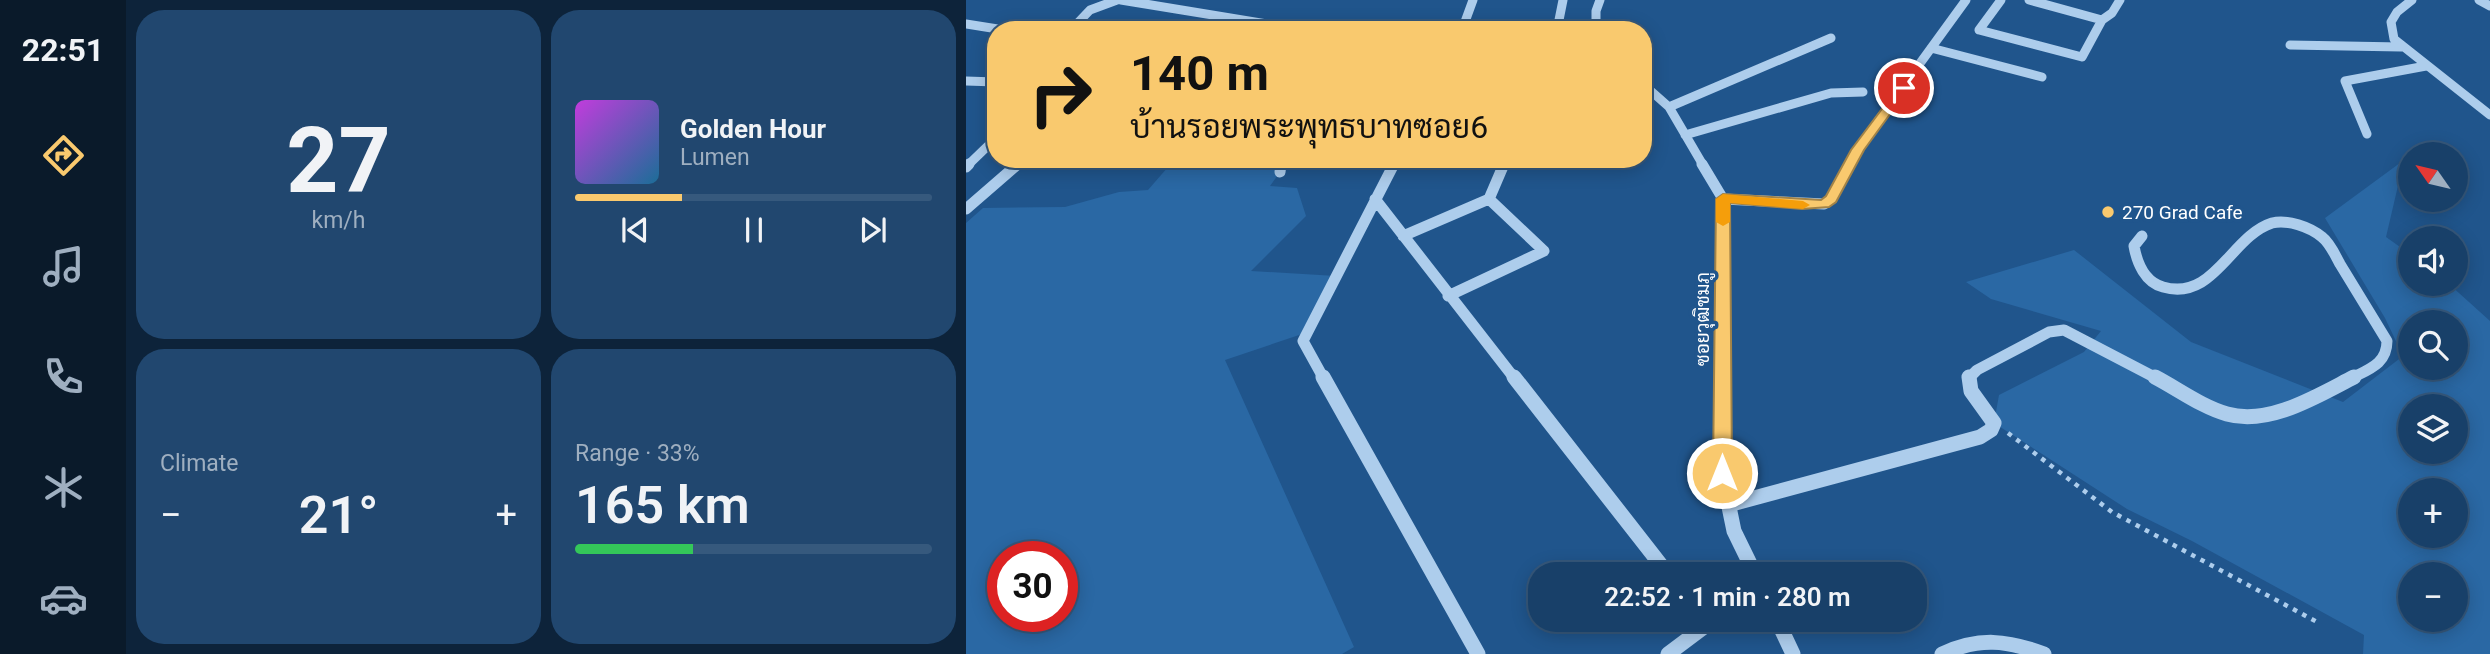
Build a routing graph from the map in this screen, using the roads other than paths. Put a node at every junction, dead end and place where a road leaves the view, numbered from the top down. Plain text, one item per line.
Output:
1 (1119, 0) edge
2 (1473, 0) edge
3 (1563, 0) edge
4 (1600, 0) edge
5 (1966, 0) edge
6 (2001, 0) edge
7 (2029, 0) edge
8 (2412, 0) edge
9 (2479, 0) edge
10 (2116, 1) edge
11 (1145, 2) edge
12 (2490, 6) edge
13 (2102, 20) junction
14 (1076, 21) edge
15 (1253, 21) edge
16 (1465, 21) edge
17 (1559, 21) edge
18 (1596, 21) edge
19 (966, 24) edge
20 (987, 27) edge
21 (1831, 38) dead end
22 (2290, 46) dead end
23 (2401, 47) junction
24 (1931, 48) junction
25 (2426, 66) junction
26 (2042, 77) dead end
27 (987, 82) edge
28 (968, 83) edge
29 (1652, 92) edge
30 (1863, 92) dead end
31 (1669, 107) junction
32 (2490, 115) edge
33 (2367, 134) dead end
34 (1685, 135) junction
35 (987, 147) edge
36 (966, 167) edge
37 (1013, 168) edge
38 (1281, 168) edge
39 (1391, 168) edge
40 (1502, 168) edge
41 (1280, 172) dead end
42 (1375, 199) junction
43 (1489, 199) junction
44 (1723, 199) junction
45 (966, 209) edge
46 (1403, 236) junction
47 (2142, 236) dead end
48 (1448, 296) junction
49 (1728, 505) junction
50 (1659, 562) edge
51 (1749, 562) edge
52 (1697, 632) edge
53 (1783, 632) edge
54 (1478, 654) edge
55 (1668, 654) edge
56 (1793, 654) edge
57 (1942, 654) edge
58 (2044, 654) edge

1 - 11 street
1 - 14 street
2 - 16 street
3 - 17 street
4 - 18 street
5 - 24 street
6 - 13 street
7 - 13 street
8 - 23 street
9 - 12 street
10 - 13 street
11 - 15 street
19 - 20 street
21 - 31 street
22 - 23 street
23 - 25 street
24 - 26 street
24 - 44 street
25 - 32 street
25 - 33 street
27 - 28 street
29 - 31 street
30 - 34 street
31 - 34 street
34 - 44 street
35 - 36 street
37 - 45 street
38 - 41 street
39 - 42 street
40 - 43 street
42 - 46 street
42 - 54 street
43 - 46 street
43 - 48 street
44 - 49 street, ซอยวุฒิชมภู
46 - 48 street
47 - 49 street
48 - 50 street
49 - 51 street, ซอยวุฒิชมภู
52 - 55 street
53 - 56 street
57 - 58 street

